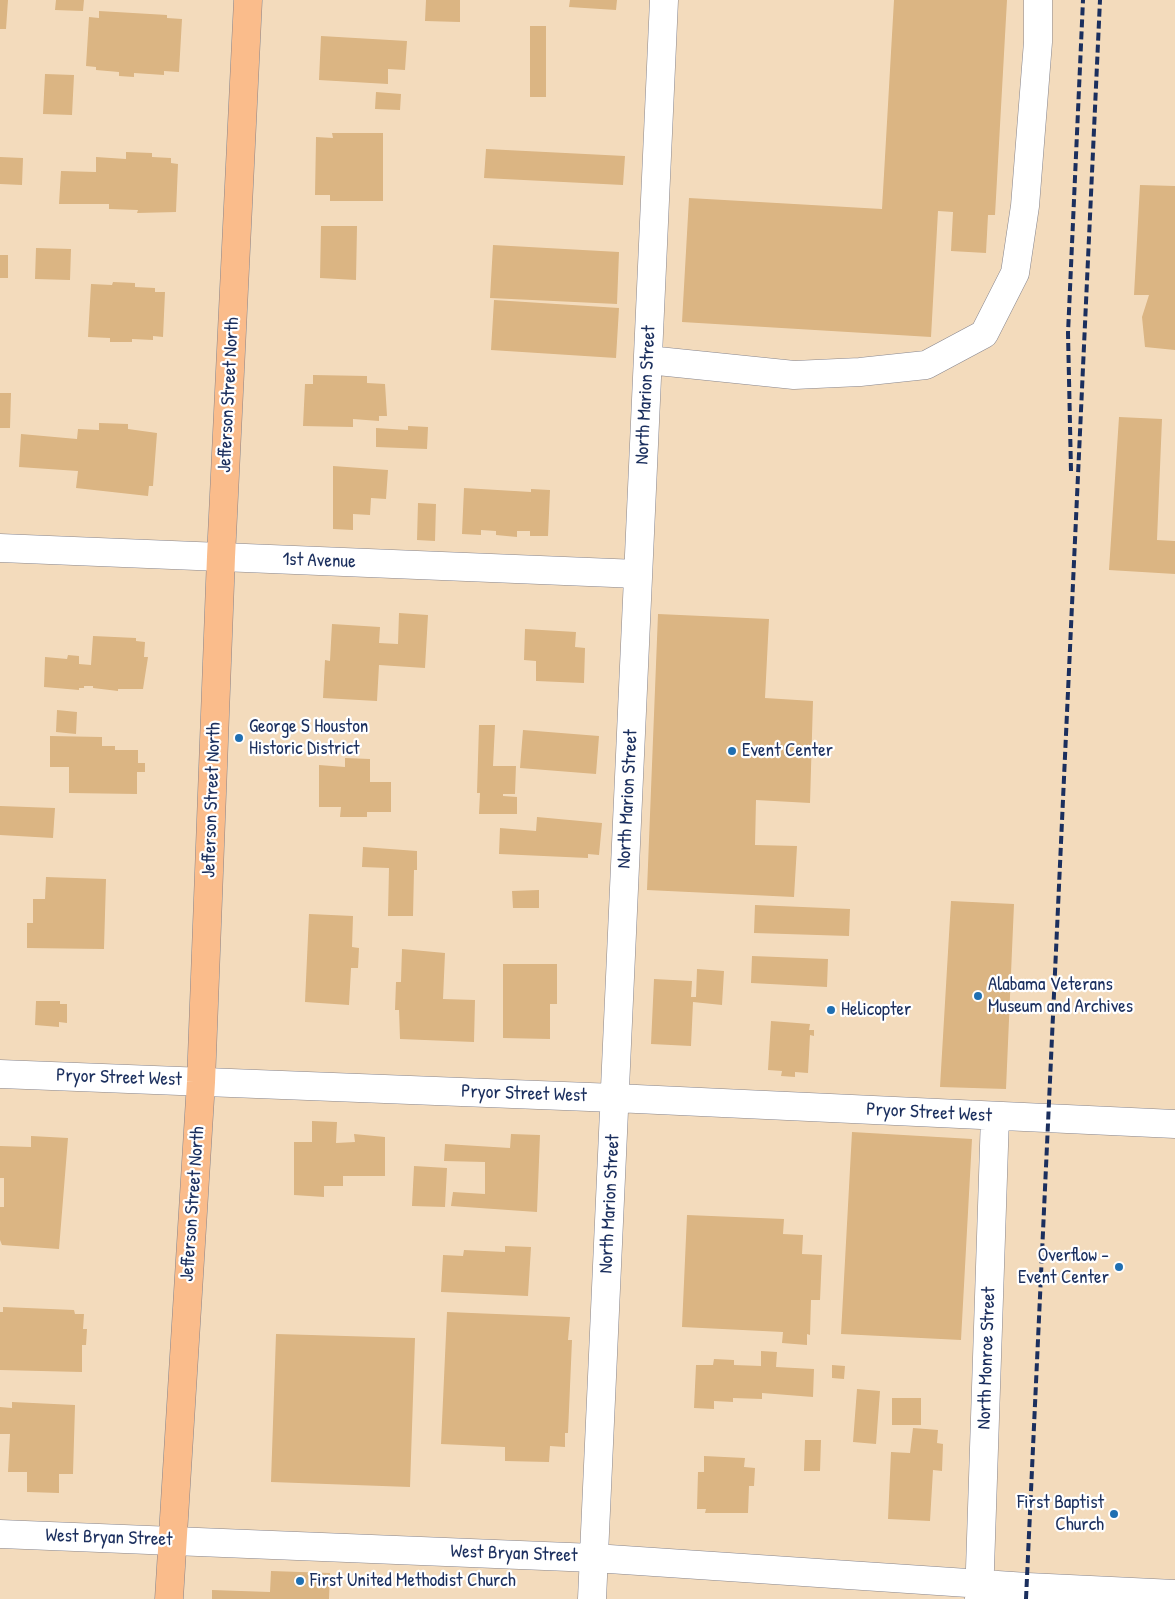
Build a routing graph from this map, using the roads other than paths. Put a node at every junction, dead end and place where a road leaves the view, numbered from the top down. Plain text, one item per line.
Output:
1 (248, 0) edge
2 (664, 0) edge
3 (1038, 0) edge
4 (648, 360) junction
5 (0, 548) edge
6 (221, 557) junction
7 (638, 574) junction
8 (0, 1074) edge
9 (201, 1082) junction
10 (615, 1098) junction
11 (995, 1116) junction
12 (1175, 1124) edge
13 (0, 1534) edge
14 (172, 1541) junction
15 (594, 1558) junction
16 (979, 1591) edge
17 (1175, 1594) edge
18 (170, 1599) edge
19 (592, 1599) edge

1 - 6 main road, Jefferson Street North
2 - 4 street, North Marion Street
3 - 4 street
4 - 7 street, North Marion Street
5 - 6 street, 1st Avenue
6 - 7 street, 1st Avenue
6 - 9 main road, Jefferson Street North
7 - 10 street, North Marion Street
8 - 9 street, Pryor Street West
9 - 10 street, Pryor Street West
9 - 14 main road, Jefferson Street North
10 - 11 street, Pryor Street West
10 - 15 street, North Marion Street
11 - 12 street, Pryor Street West
11 - 16 street, North Monroe Street
13 - 14 street, West Bryan Street
14 - 15 street, West Bryan Street
14 - 18 main road, Jefferson Street North
15 - 16 street, West Bryan Street
15 - 19 street, North Marion Street
16 - 17 street, West Bryan Street

